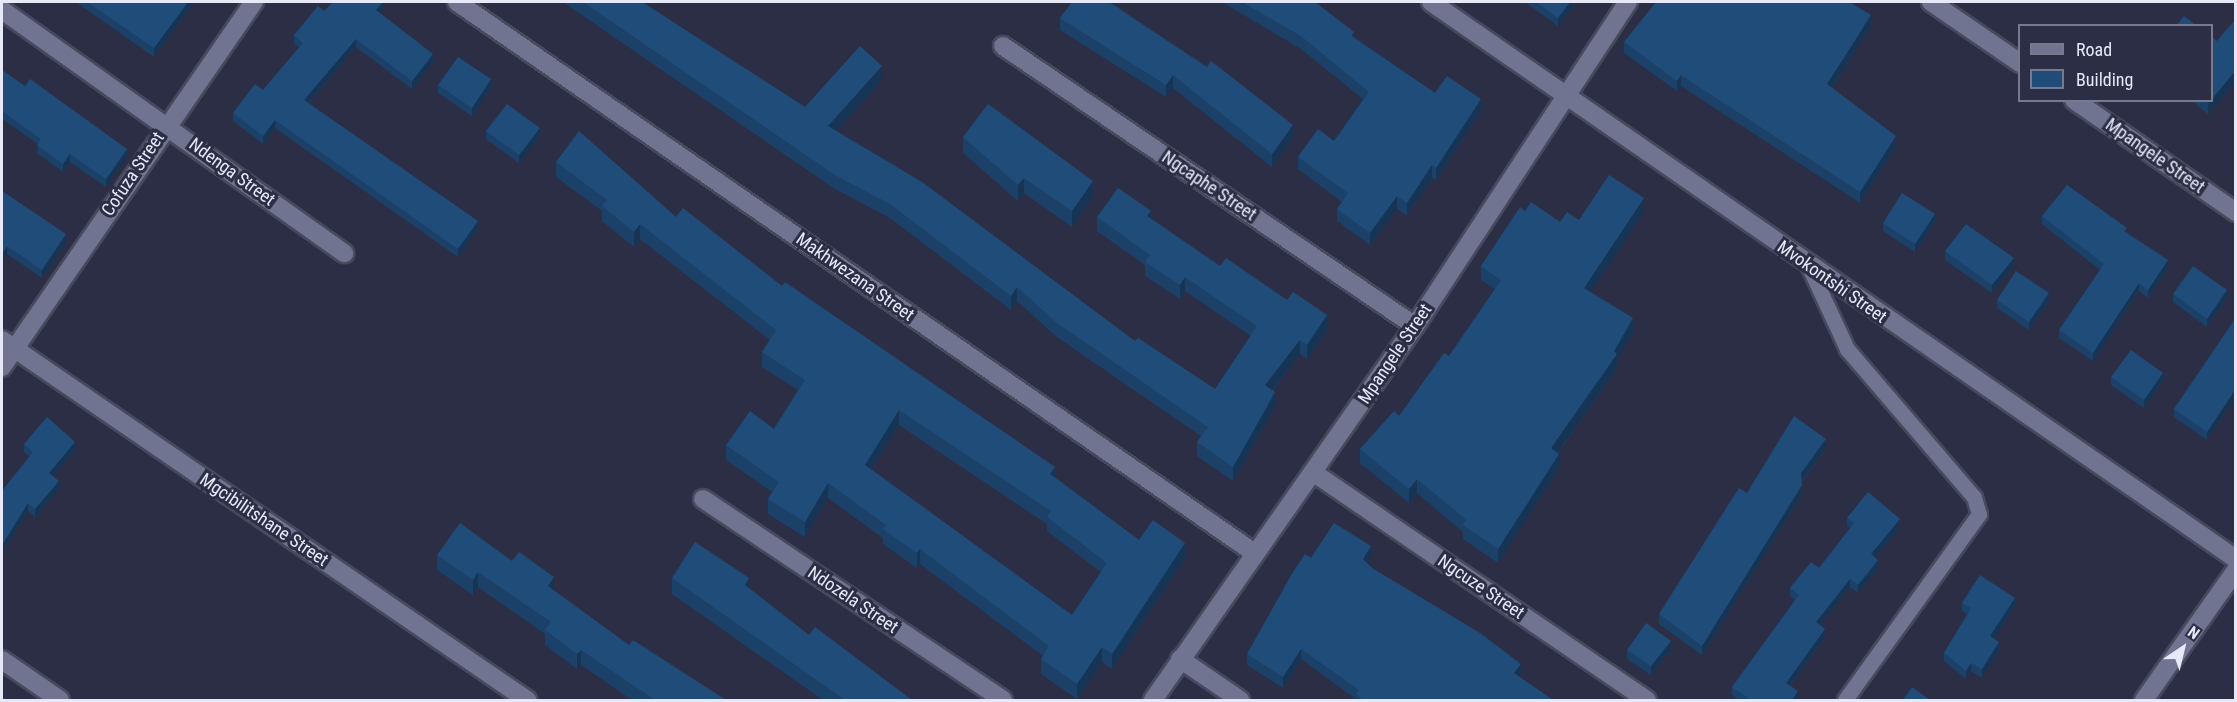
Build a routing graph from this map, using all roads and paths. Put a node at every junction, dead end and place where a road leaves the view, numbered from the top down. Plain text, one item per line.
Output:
1 (254, 2) edge
2 (457, 2) edge
3 (1431, 2) edge
4 (1628, 2) edge
5 (1931, 2) edge
6 (2, 10) edge
7 (1003, 46) dead end
8 (2018, 62) edge
9 (1565, 94) junction
10 (2077, 102) edge
11 (167, 125) junction
12 (2235, 212) edge
13 (344, 253) dead end
14 (1809, 267) junction
15 (1415, 326) junction
16 (8, 345) edge
17 (2, 367) edge
18 (1314, 473) junction
19 (703, 499) dead end
20 (1253, 552) junction
21 (2235, 559) edge
22 (2235, 570) edge
23 (1180, 659) junction
24 (2, 660) edge
25 (60, 700) edge
26 (527, 700) edge
27 (1003, 700) edge
28 (1153, 700) edge
29 (1240, 700) edge
30 (1647, 700) edge
31 (1845, 700) edge
32 (2144, 700) edge

1 - 11 street, Cofuza Street
2 - 20 street, Makhwezana Street
3 - 9 street, Mvokontshi Street
4 - 9 street, Mpangele Street
5 - 8 street
6 - 11 street, Ndenga Street
7 - 15 street, Ngcaphe Street
9 - 14 street, Mvokontshi Street
9 - 15 street, Mpangele Street
10 - 12 street, Mpangele Street
11 - 13 street, Ndenga Street
11 - 16 street, Cofuza Street
14 - 21 street, Mvokontshi Street
14 - 31 lane
15 - 18 street, Mpangele Street
16 - 17 street, Cofuza Street
16 - 26 street, Mgcibilitshane Street
18 - 20 street, Mpangele Street
18 - 30 street, Ngcuze Street
19 - 27 street, Ndozela Street
20 - 23 street, Mpangele Street
22 - 32 street
23 - 28 street, Mpangele Street
23 - 29 street
24 - 25 street

